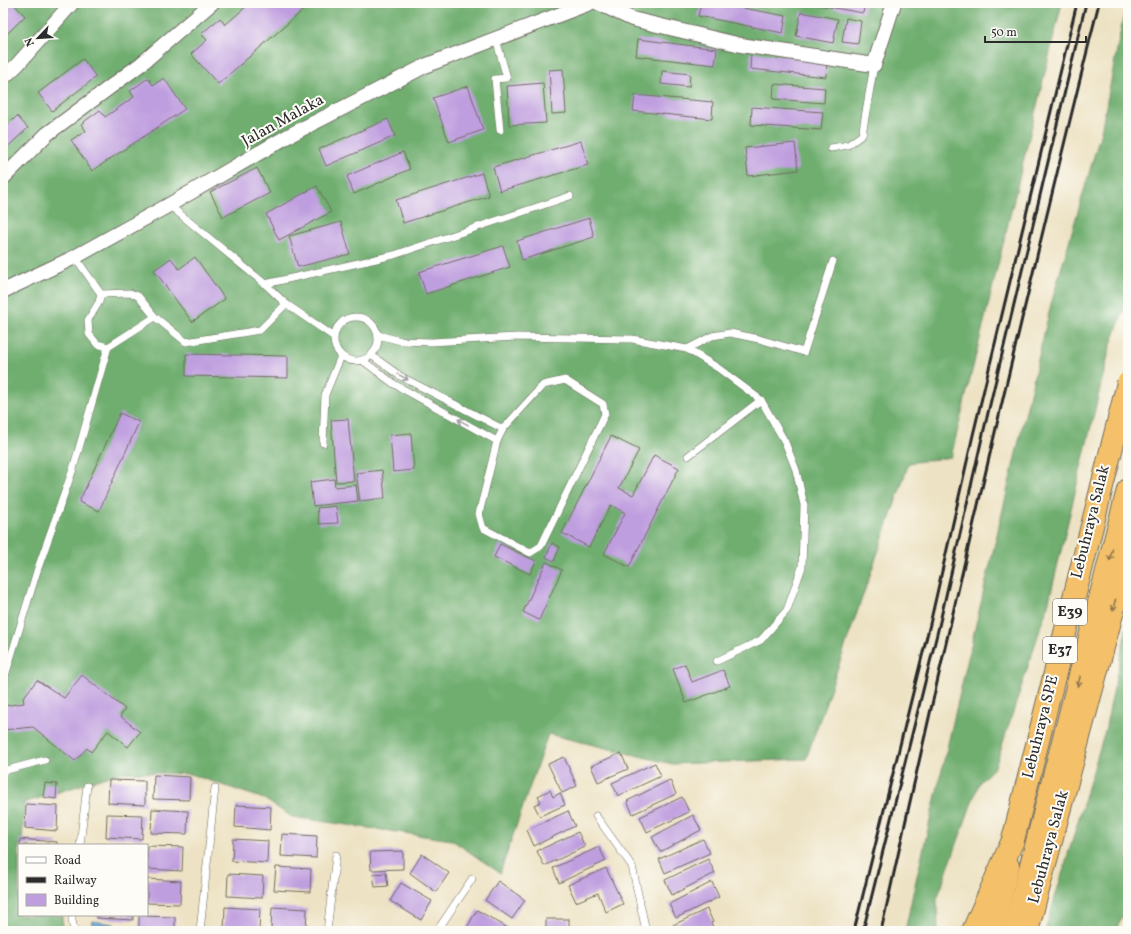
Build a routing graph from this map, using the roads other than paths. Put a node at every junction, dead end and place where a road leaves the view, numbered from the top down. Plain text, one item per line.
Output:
1 (72, 3) edge
2 (212, 3) edge
3 (590, 3) edge
4 (598, 3) edge
5 (894, 3) edge
6 (496, 39) junction
7 (874, 65) junction
8 (3, 78) edge
9 (500, 130) dead end
10 (832, 148) dead end
11 (3, 178) edge
12 (570, 196) dead end
13 (169, 205) junction
14 (75, 257) junction
15 (833, 261) dead end
16 (265, 284) junction
17 (3, 292) edge
18 (101, 294) junction
19 (286, 304) junction
20 (155, 317) junction
21 (378, 335) junction
22 (334, 336) junction
23 (108, 347) junction
24 (687, 349) junction
25 (371, 355) junction
26 (342, 356) junction
27 (362, 360) junction
28 (1128, 370) edge
29 (1128, 383) edge
30 (761, 400) junction
31 (503, 429) junction
32 (497, 441) junction
33 (322, 443) dead end
34 (688, 456) dead end
35 (1128, 490) edge
36 (1128, 554) edge
37 (717, 662) dead end
38 (3, 696) edge
39 (45, 760) dead end
40 (3, 771) edge
41 (87, 786) dead end
42 (215, 788) dead end
43 (596, 816) dead end
44 (1013, 840) junction
45 (80, 844) edge
46 (336, 855) dead end
47 (472, 879) dead end
48 (72, 916) edge
49 (74, 931) edge
50 (200, 931) edge
51 (327, 931) edge
52 (437, 931) edge
53 (646, 931) edge
54 (973, 931) edge
55 (991, 931) edge
56 (1014, 931) edge
57 (1027, 931) edge

1 - 8 street
2 - 11 street
3 - 6 street, Jalan Malaka
4 - 7 street
5 - 7 street
6 - 9 lane
6 - 13 street, Jalan Malaka
7 - 10 lane
12 - 16 lane
13 - 14 street, Jalan Malaka
13 - 16 lane
14 - 17 street, Jalan Malaka
14 - 18 lane
15 - 24 lane
16 - 19 lane
18 - 20 lane
18 - 23 lane
19 - 20 lane
19 - 22 lane
20 - 23 lane
21 - 22 lane
21 - 24 lane
21 - 25 lane
22 - 26 lane
23 - 38 lane
24 - 30 lane
25 - 27 lane
25 -> 31 lane
26 - 27 lane
26 - 33 lane
32 -> 27 lane
28 - 55 highway, Lebuhraya Salak / E37
29 - 44 highway, Lebuhraya SPE / E39, bridge
30 - 34 lane
30 - 37 lane
31 - 32 lane
31 - 32 lane
35 -> 56 highway, Lebuhraya SPE / E39
36 -> 57 highway, Lebuhraya Salak / E37
39 - 40 lane
41 - 45 lane
42 - 50 lane
43 - 53 lane
44 - 54 highway
44 - 55 highway, Lebuhraya SPE / E39
46 - 51 lane
47 - 52 lane
48 - 49 lane

